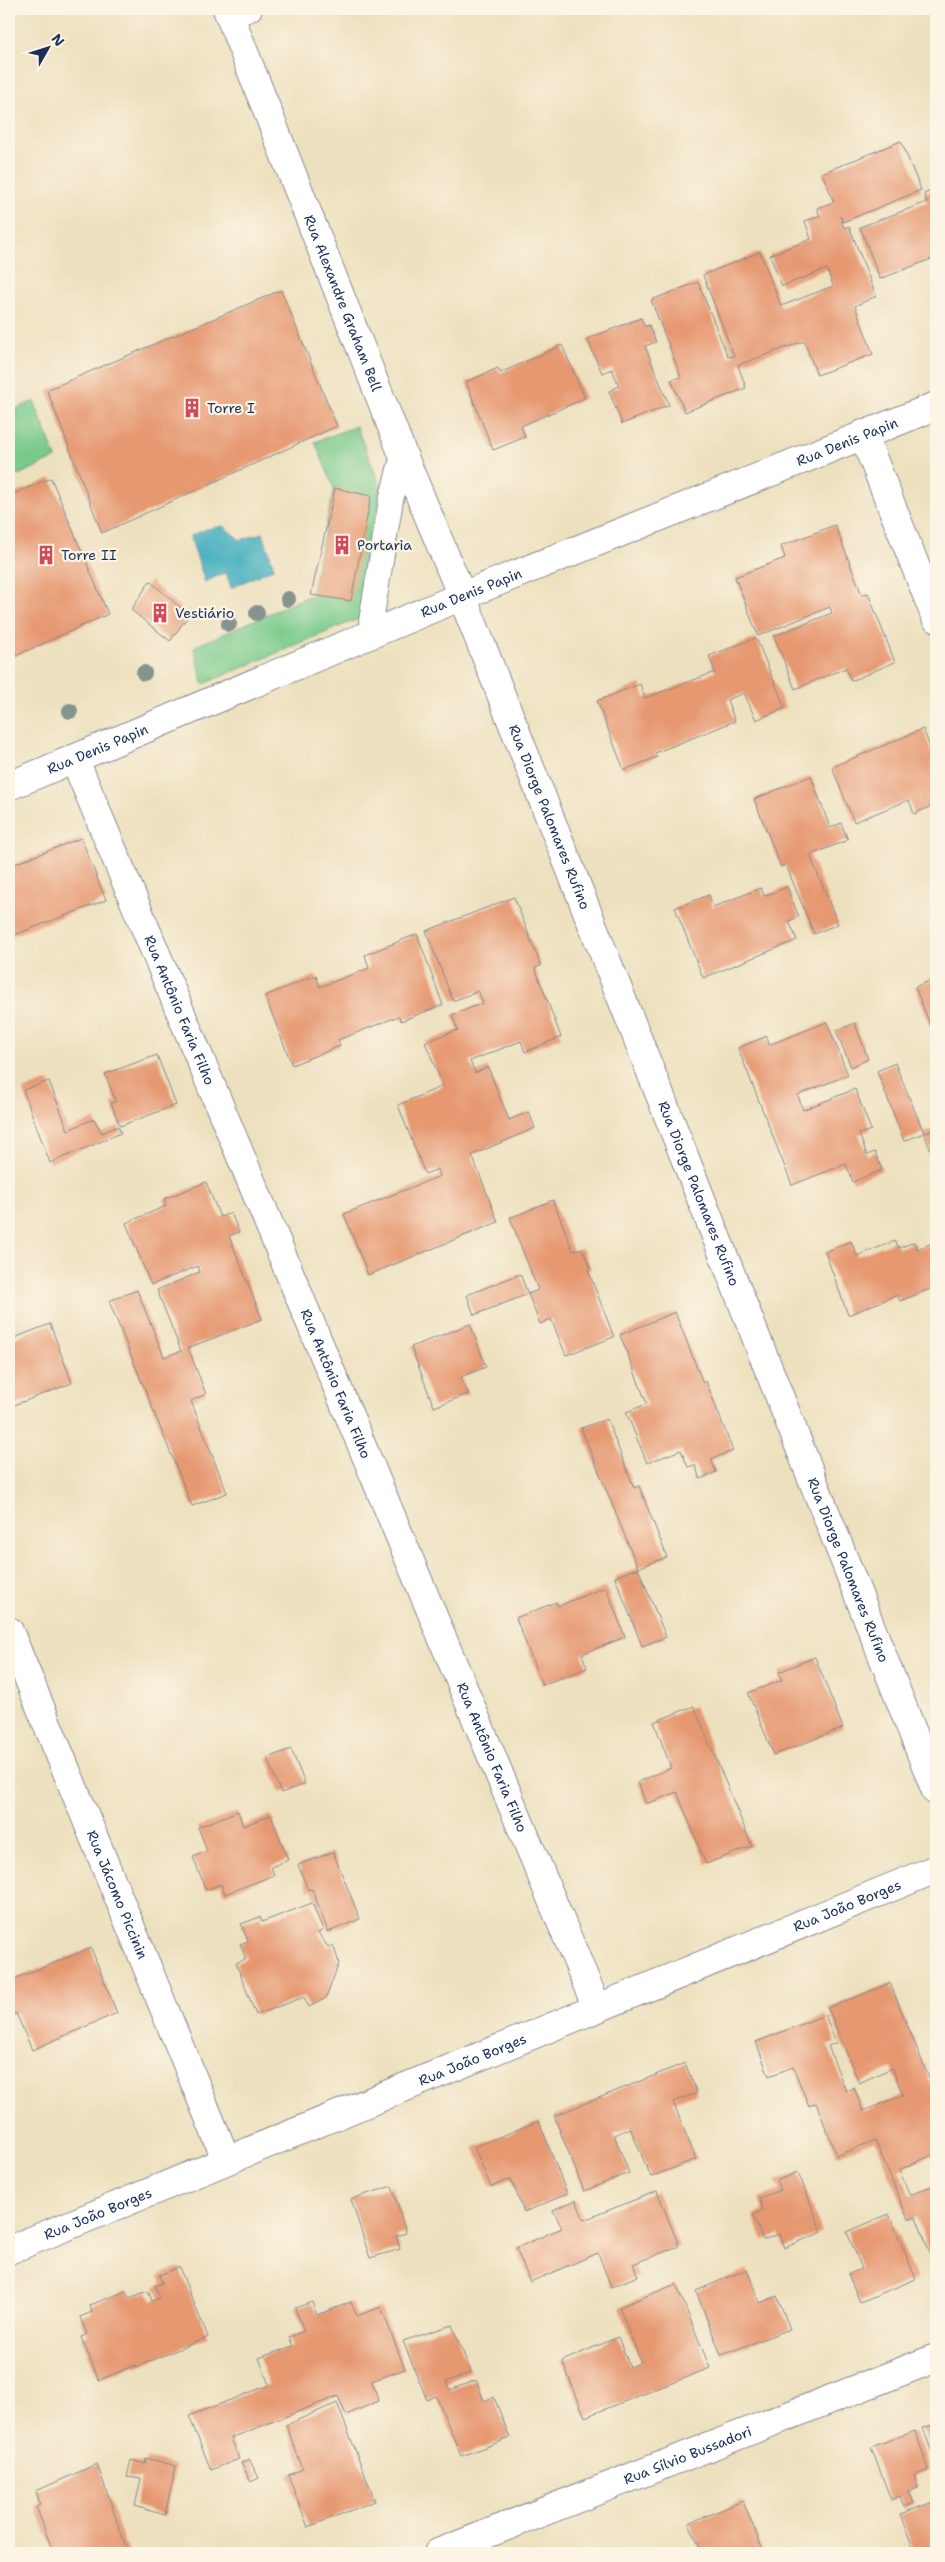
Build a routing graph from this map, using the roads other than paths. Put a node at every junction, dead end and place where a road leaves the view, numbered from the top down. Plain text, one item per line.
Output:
1 (235, 11) edge
2 (936, 406) edge
3 (862, 434) junction
4 (403, 455) junction
5 (462, 596) junction
6 (936, 618) edge
7 (375, 633) junction
8 (75, 760) junction
9 (9, 786) edge
10 (9, 1631) edge
11 (936, 1790) edge
12 (936, 1869) edge
13 (597, 2008) junction
14 (226, 2159) junction
15 (9, 2250) edge
16 (936, 2358) edge
17 (438, 2553) edge

1 - 4 street, Rua Alexandre Graham Bell
2 - 3 street, Rua Denis Papin
3 - 5 street, Rua Denis Papin
3 - 6 street
4 - 5 street, Rua Alexandre Graham Bell
4 - 7 lane
5 - 7 street, Rua Denis Papin
5 - 11 street, Rua Diorge Palomares Rufino
7 - 8 street, Rua Denis Papin
8 - 9 street, Rua Denis Papin
8 - 13 street, Rua Antônio Faria Filho
10 - 14 street, Rua Jácomo Piccinin
12 - 13 street, Rua João Borges
13 - 14 street, Rua João Borges
14 - 15 street, Rua João Borges
16 - 17 street, Rua Sílvio Bussadori

